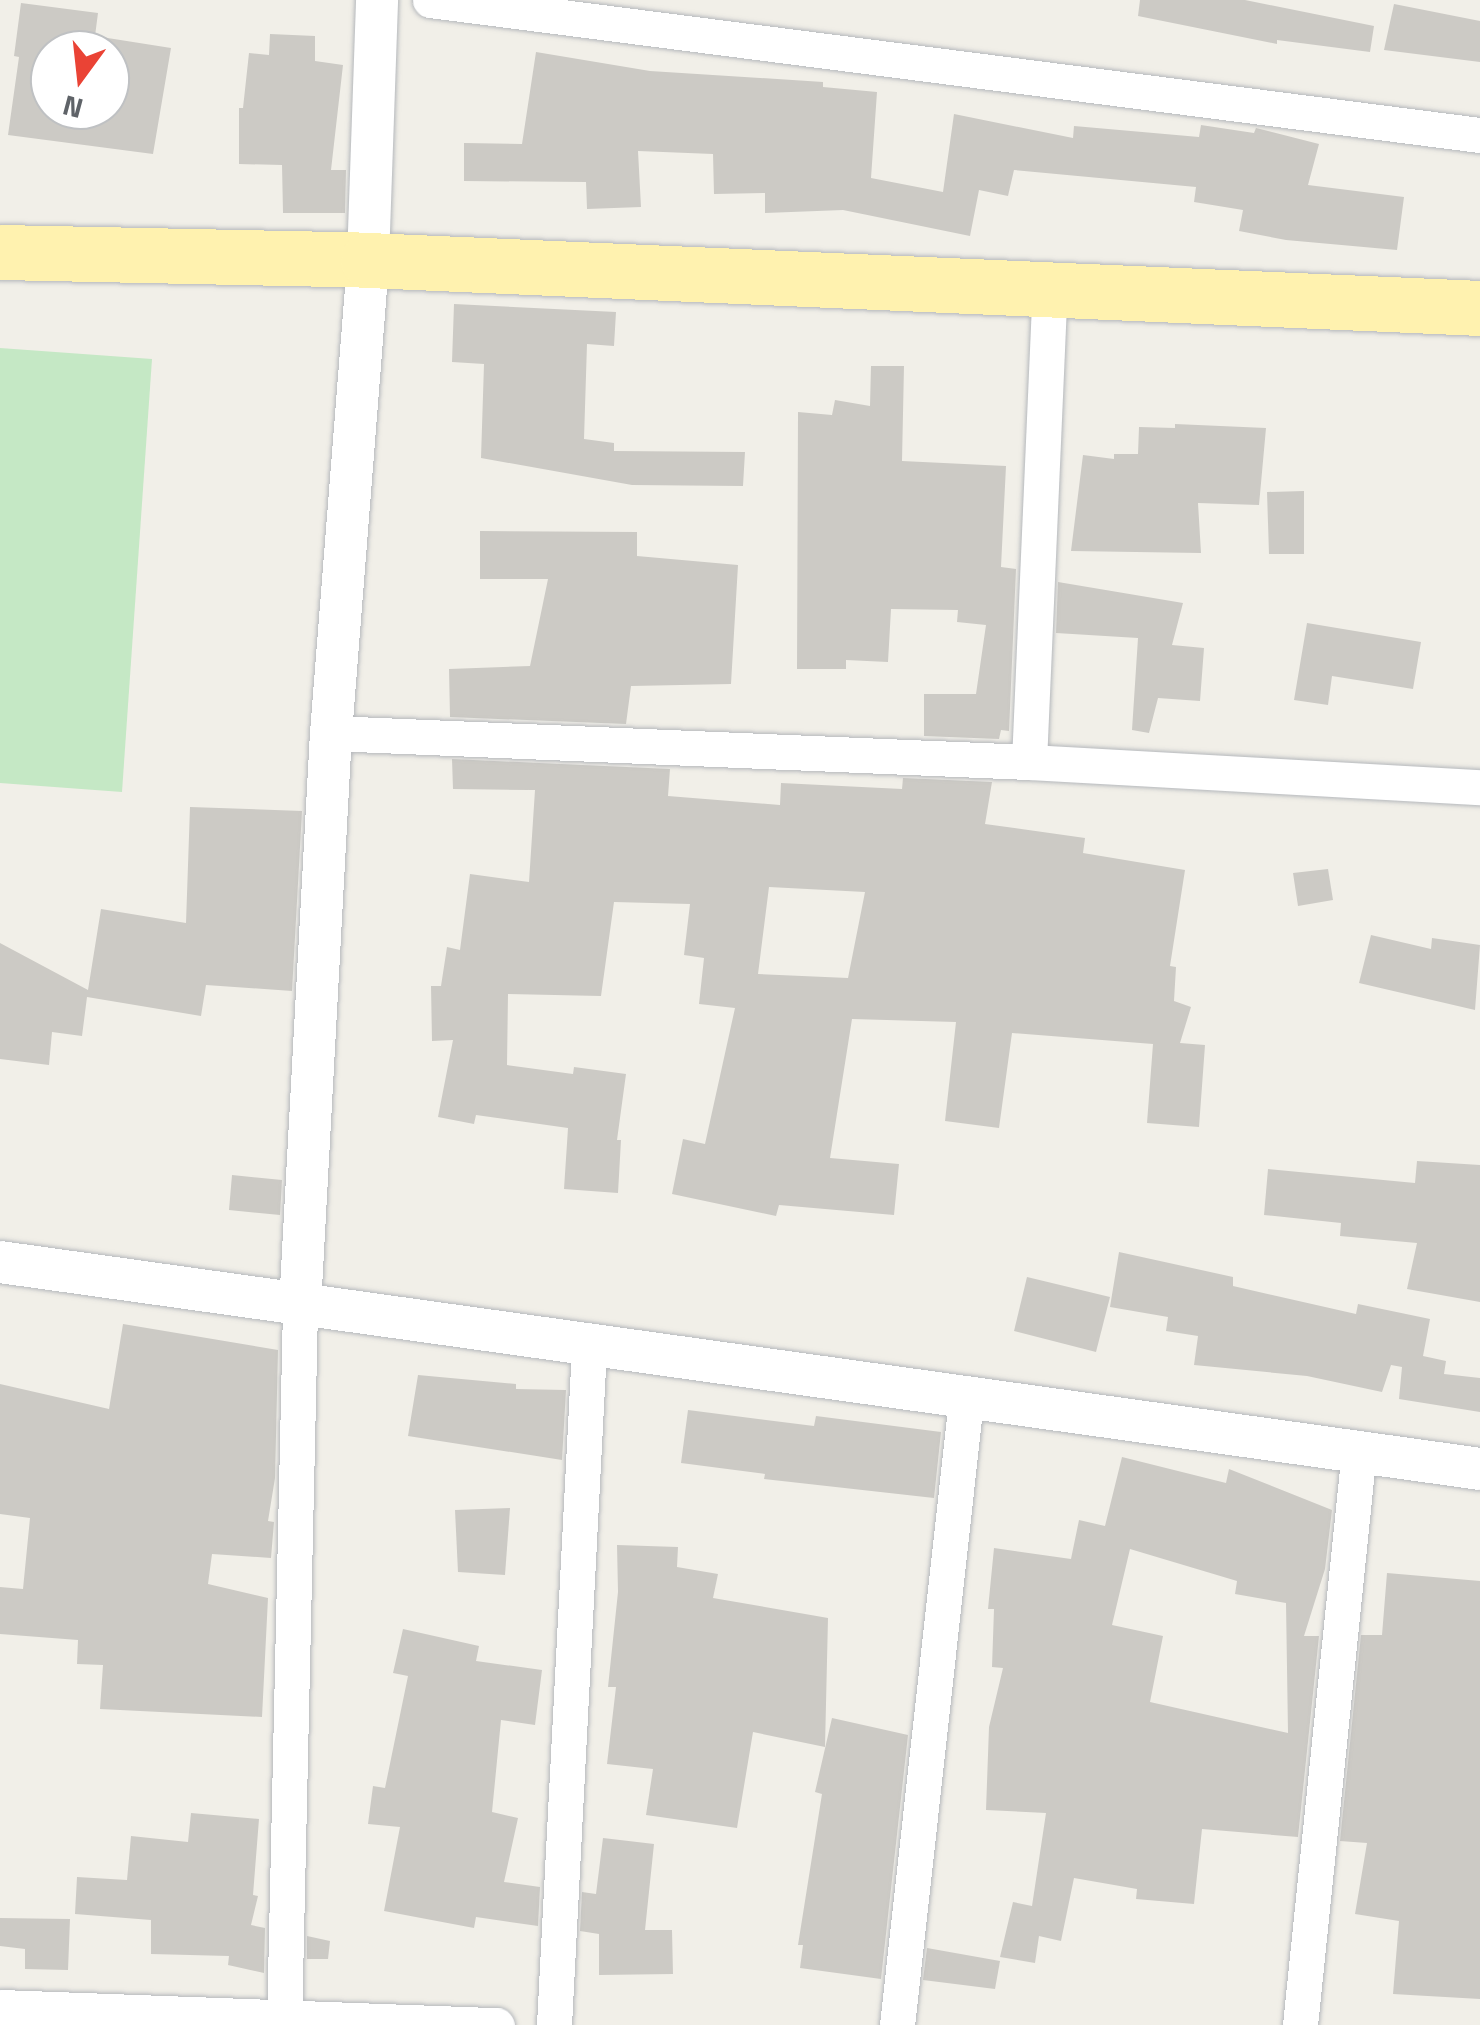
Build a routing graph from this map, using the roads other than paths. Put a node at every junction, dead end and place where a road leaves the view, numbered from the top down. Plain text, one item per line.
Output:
1 (377, 0) edge
2 (430, 0) edge
3 (1480, 135) edge
4 (0, 252) edge
5 (368, 260) junction
6 (1050, 289) junction
7 (1480, 308) edge
8 (331, 733) junction
9 (1028, 762) junction
10 (1480, 786) edge
11 (0, 1262) edge
12 (300, 1307) junction
13 (588, 1347) junction
14 (966, 1400) junction
15 (1359, 1450) junction
16 (1480, 1469) edge
17 (0, 2008) edge
18 (284, 2022) edge
19 (496, 2025) edge
20 (554, 2025) edge
21 (898, 2025) edge
22 (1300, 2025) edge

1 - 5 street
2 - 3 street
4 - 5 main road
5 - 6 main road
5 - 8 street
6 - 7 main road
6 - 9 street
8 - 9 street
8 - 12 street
9 - 10 street
11 - 12 street
12 - 13 street
12 - 18 street
13 - 14 street
13 - 20 street
14 - 15 street
14 - 21 street
15 - 16 street
15 - 22 street
17 - 18 street
18 - 19 street

